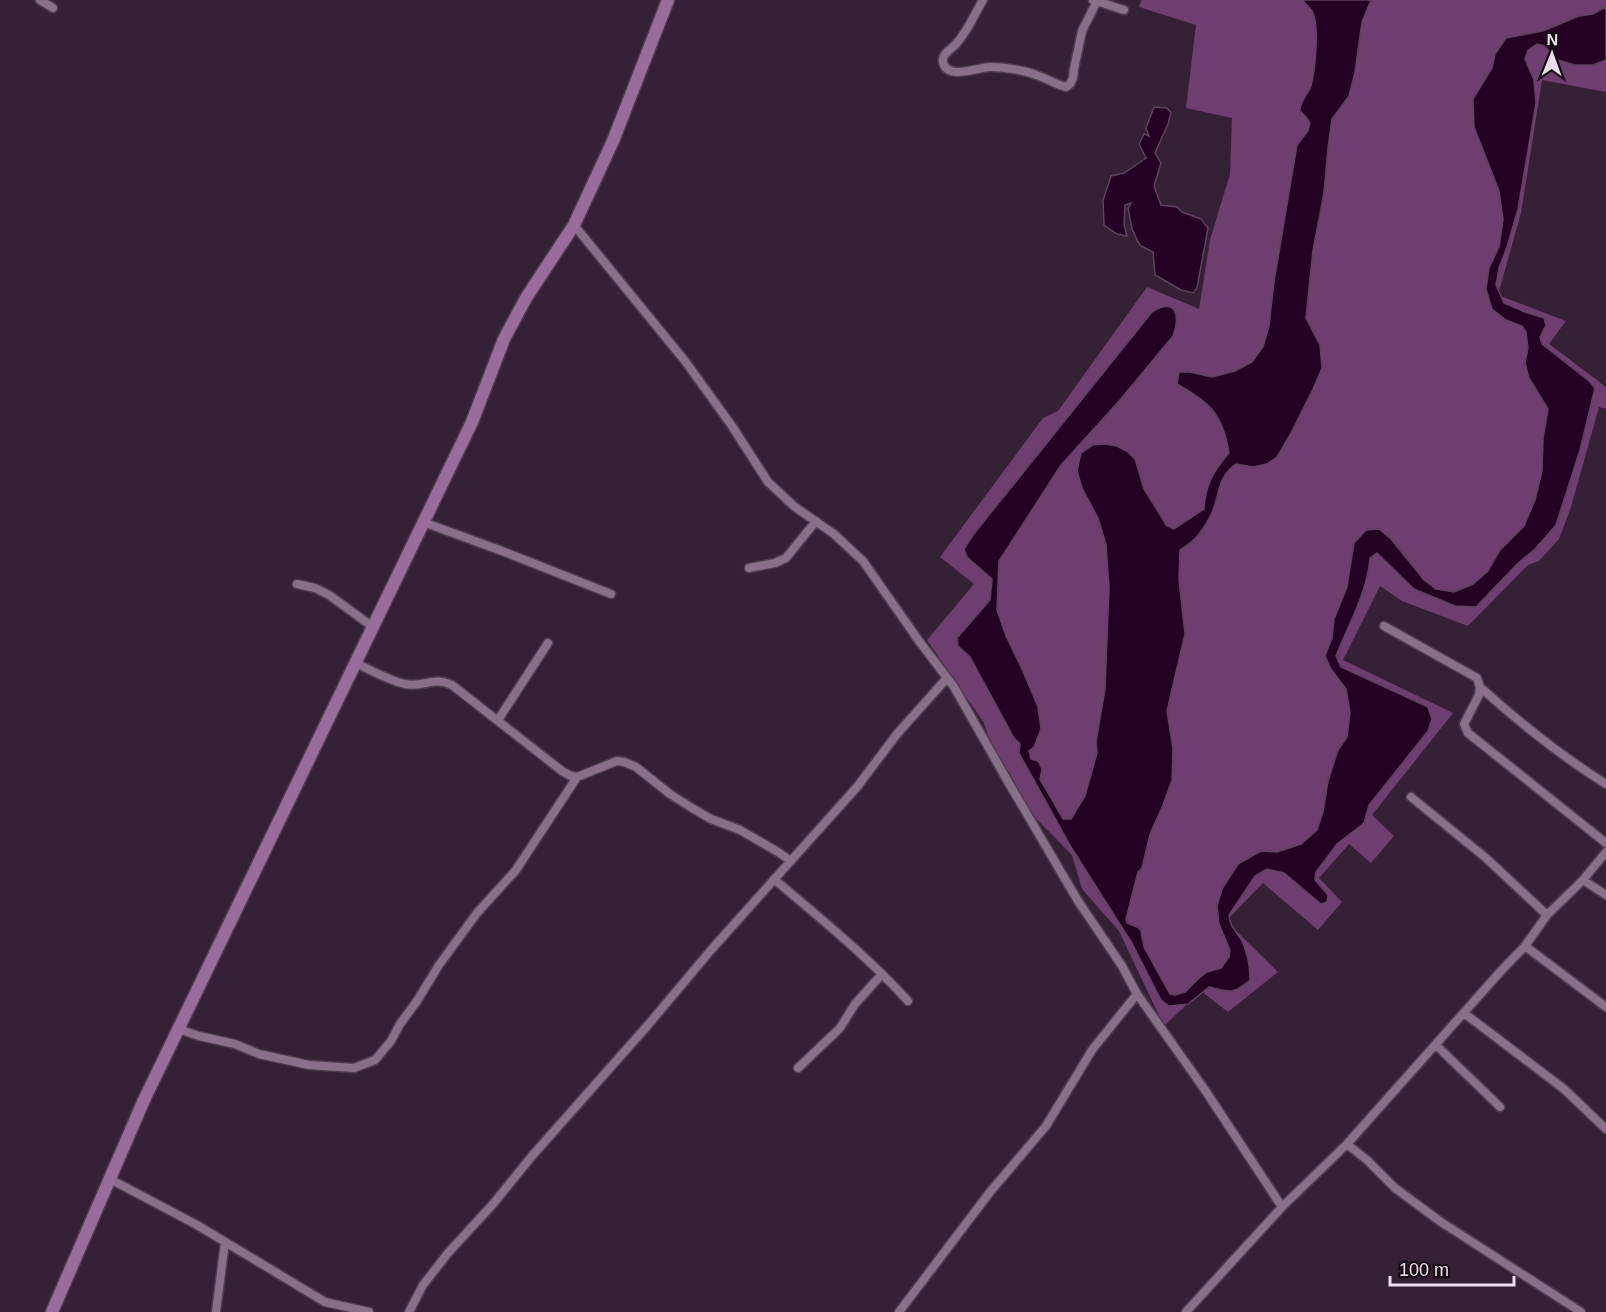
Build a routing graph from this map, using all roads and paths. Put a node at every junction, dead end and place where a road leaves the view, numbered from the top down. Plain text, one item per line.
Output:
1 (40, 0) edge
2 (668, 0) edge
3 (983, 0) edge
4 (1095, 1) edge
5 (53, 8) dead end
6 (1124, 10) dead end
7 (574, 225) junction
8 (816, 521) junction
9 (423, 522) junction
10 (749, 568) dead end
11 (297, 584) dead end
12 (611, 594) dead end
13 (1384, 626) dead end
14 (373, 627) junction
15 (548, 643) dead end
16 (356, 663) junction
17 (947, 678) junction
18 (1480, 687) junction
19 (498, 720) junction
20 (577, 777) junction
21 (1606, 784) edge
22 (1411, 797) dead end
23 (1606, 843) edge
24 (1606, 852) edge
25 (791, 861) junction
26 (774, 879) junction
27 (1583, 880) junction
28 (1606, 895) edge
29 (1547, 915) junction
30 (1525, 946) junction
31 (882, 974) junction
32 (1137, 994) junction
33 (908, 1000) dead end
34 (1606, 1007) edge
35 (1464, 1013) junction
36 (178, 1029) junction
37 (1436, 1045) junction
38 (798, 1068) dead end
39 (1500, 1107) dead end
40 (1606, 1129) edge
41 (1347, 1144) junction
42 (110, 1179) junction
43 (1282, 1207) junction
44 (225, 1242) junction
45 (332, 1308) edge
46 (52, 1312) edge
47 (216, 1312) edge
48 (369, 1312) edge
49 (409, 1312) edge
50 (900, 1312) edge
51 (1186, 1312) edge
52 (1581, 1312) edge

1 - 5 street
2 - 7 street
3 - 4 street
4 - 6 street
7 - 8 street
7 - 9 street
8 - 10 street
8 - 17 street
9 - 12 street
9 - 14 street
11 - 14 street
13 - 18 street
14 - 16 street
15 - 19 street
16 - 19 street
16 - 36 street
17 - 25 street
17 - 32 street
18 - 21 street
18 - 23 street
19 - 20 street
20 - 25 street
20 - 36 street
22 - 29 street
24 - 27 street
25 - 26 street
26 - 31 street
26 - 49 street
27 - 28 street
27 - 29 street
29 - 30 street
30 - 34 street
30 - 35 street
31 - 33 street
31 - 38 street
32 - 43 street
32 - 50 street
35 - 37 street
35 - 40 street
36 - 42 street
37 - 39 street
37 - 41 street
41 - 43 street
41 - 52 street
42 - 44 street
42 - 46 street
43 - 51 street
44 - 45 street
44 - 47 street
45 - 48 street

